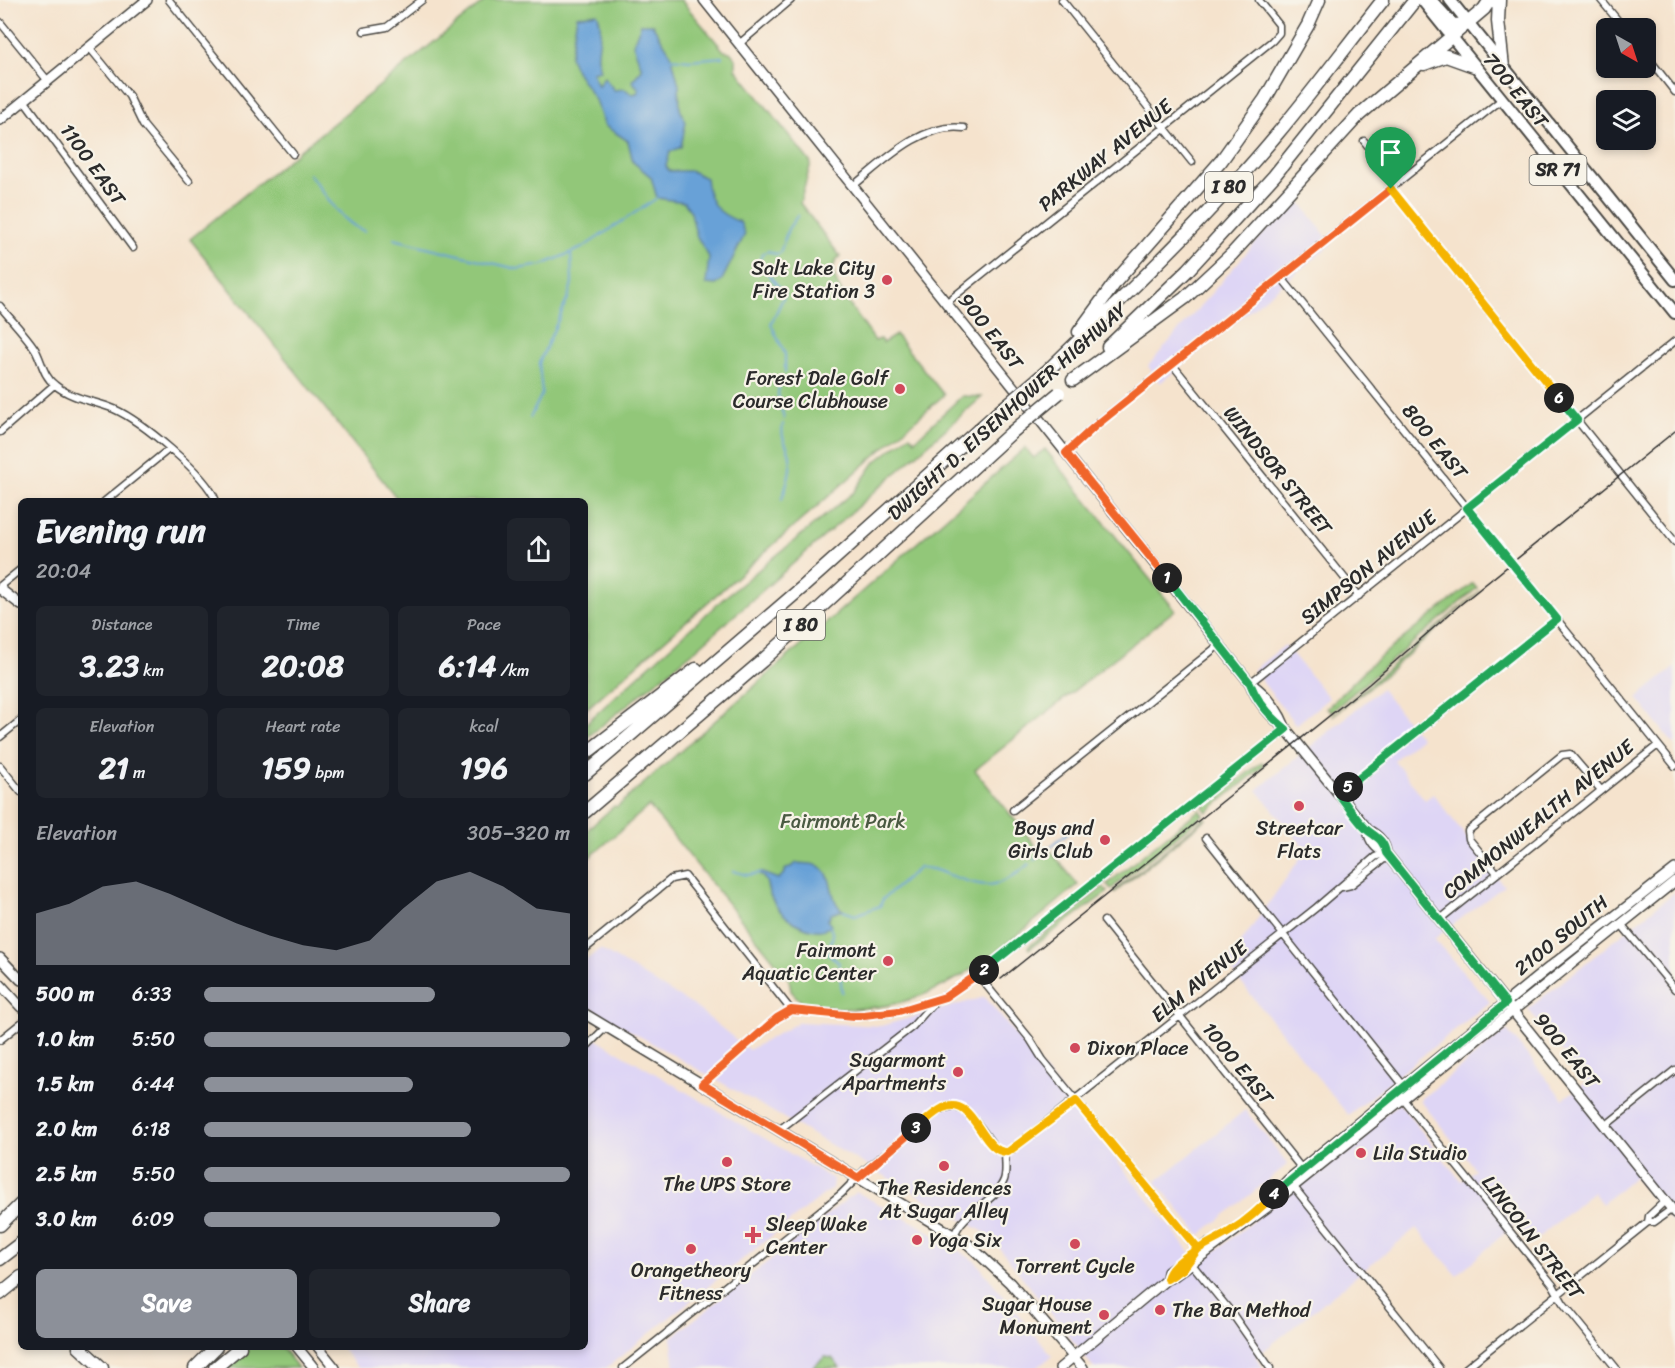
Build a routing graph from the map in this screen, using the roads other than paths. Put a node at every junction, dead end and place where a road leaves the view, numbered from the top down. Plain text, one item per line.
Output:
1 (147, 0) edge
2 (169, 0) edge
3 (422, 0) edge
4 (704, 0) edge
5 (791, 0) edge
6 (1062, 0) edge
7 (1259, 0) edge
8 (1319, 0) edge
9 (1383, 0) edge
10 (1415, 0) edge
11 (1422, 0) edge
12 (1431, 0) edge
13 (1443, 0) edge
14 (1450, 0) edge
15 (1490, 0) edge
16 (1499, 0) edge
17 (1601, 0) edge
18 (1457, 9) junction
19 (1616, 18) edge
20 (0, 22) edge
21 (1468, 23) junction
22 (364, 31) dead end
23 (1451, 37) junction
24 (739, 44) junction
25 (89, 47) junction
26 (1474, 66) junction
27 (1414, 68) junction
28 (1503, 68) junction
29 (1656, 68) edge
30 (48, 81) junction
31 (1675, 92) edge
32 (24, 100) junction
33 (1501, 100) junction
34 (0, 120) edge
35 (964, 128) dead end
36 (1165, 128) junction
37 (1364, 141) dead end
38 (293, 154) dead end
39 (1192, 162) dead end
40 (189, 181) dead end
41 (1398, 183) junction
42 (853, 186) junction
43 (1391, 189) junction
44 (133, 248) dead end
45 (1281, 277) junction
46 (1675, 280) edge
47 (946, 303) junction
48 (0, 306) edge
49 (1675, 313) edge
50 (1675, 341) edge
51 (1058, 360) junction
52 (1172, 364) junction
53 (1073, 380) junction
54 (54, 385) junction
55 (1577, 420) junction
56 (0, 432) edge
57 (170, 449) junction
58 (1066, 453) junction
59 (109, 498) edge
60 (214, 498) edge
61 (1467, 508) junction
62 (1675, 542) edge
63 (18, 572) edge
64 (804, 586) junction
65 (0, 587) edge
66 (1359, 596) junction
67 (18, 602) edge
68 (1557, 619) junction
69 (1219, 645) junction
70 (1250, 683) junction
71 (18, 722) edge
72 (1286, 729) junction
73 (0, 737) edge
74 (1658, 745) junction
75 (588, 752) edge
76 (0, 766) edge
77 (1675, 766) edge
78 (588, 771) edge
79 (18, 788) edge
80 (1601, 790) junction
81 (1339, 795) junction
82 (588, 809) edge
83 (1013, 810) dead end
84 (1206, 838) dead end
85 (1387, 854) junction
86 (1675, 869) edge
87 (1497, 873) junction
88 (1666, 875) junction
89 (1675, 881) edge
90 (1614, 915) junction
91 (1439, 920) junction
92 (1104, 921) dead end
93 (1621, 924) junction
94 (1283, 935) junction
95 (588, 947) edge
96 (1, 958) edge
97 (1569, 965) junction
98 (978, 975) junction
99 (18, 977) edge
100 (0, 984) edge
101 (1675, 989) edge
102 (935, 1001) junction
103 (1506, 1003) junction
104 (18, 1004) edge
105 (791, 1010) junction
106 (1512, 1012) junction
107 (588, 1016) edge
108 (1181, 1017) junction
109 (18, 1025) edge
110 (606, 1027) junction
111 (0, 1040) edge
112 (588, 1045) edge
113 (1675, 1070) edge
114 (702, 1084) junction
115 (1404, 1086) junction
116 (1402, 1098) junction
117 (1076, 1101) junction
118 (1393, 1105) junction
119 (1605, 1126) junction
120 (779, 1130) junction
121 (1005, 1152) junction
122 (1323, 1152) junction
123 (1302, 1169) junction
124 (858, 1178) junction
125 (1293, 1186) junction
126 (1665, 1201) junction
127 (18, 1207) edge
128 (1673, 1211) edge
129 (1648, 1222) junction
130 (0, 1225) edge
131 (954, 1236) junction
132 (18, 1245) edge
133 (1198, 1249) junction
134 (0, 1260) edge
135 (1187, 1266) junction
136 (18, 1279) edge
137 (1167, 1279) junction
138 (0, 1294) edge
139 (1558, 1294) junction
140 (82, 1350) edge
141 (213, 1350) edge
142 (229, 1350) edge
143 (236, 1350) edge
144 (299, 1350) edge
145 (320, 1350) edge
146 (1074, 1357) junction
147 (102, 1368) edge
148 (195, 1368) edge
149 (214, 1368) edge
150 (314, 1368) edge
151 (335, 1368) edge
152 (623, 1368) edge
153 (1060, 1368) edge
154 (1083, 1368) edge
155 (1270, 1368) edge
156 (1439, 1368) edge
157 (1466, 1368) edge
158 (1616, 1368) edge

1 - 25 street
2 - 38 street
3 - 22 street
4 - 24 street, 900 EAST
5 - 24 street
6 - 36 street
7 - 36 street, PARKWAY AVENUE
8 - 51 highway
9 - 51 highway, DWIGHT D. EISENHOWER HIGHWAY / I 80
10 - 53 highway, DWIGHT D. EISENHOWER HIGHWAY / I 80
11 - 23 main road, 700 EAST / SR 71
12 - 21 main road
13 - 18 main road
14 - 18 main road, 700 EAST / SR 71
15 - 21 highway
16 - 28 highway
17 - 19 street
18 - 21 main road, 700 EAST / SR 71
20 - 30 street
21 - 23 highway
21 - 28 main road, 700 EAST / SR 71
23 - 26 main road, 700 EAST / SR 71
23 - 27 highway
24 - 42 street, 900 EAST
25 - 30 street
25 - 40 street
26 - 27 highway
26 - 33 main road, 700 EAST / SR 71
27 - 53 highway
28 - 46 main road, 700 EAST / SR 71
29 - 31 street
30 - 32 street
32 - 34 street
32 - 44 street, 1100 EAST
33 - 41 street
33 - 49 main road, 700 EAST / SR 71
35 - 42 street
36 - 39 street
36 - 47 street, PARKWAY AVENUE
37 - 41 street
41 - 43 street
42 - 47 street, 900 EAST
43 - 45 street
43 - 55 street
45 - 52 street
45 - 61 street, 800 EAST
47 - 58 street, 900 EAST
48 - 54 street
50 - 55 street, SIMPSON AVENUE
51 - 64 highway, DWIGHT D. EISENHOWER HIGHWAY / I 80, bridge
52 - 58 street
52 - 66 street, WINDSOR STREET
53 - 82 highway, DWIGHT D. EISENHOWER HIGHWAY / I 80, bridge
54 - 56 street
54 - 57 street
55 - 61 street, SIMPSON AVENUE
55 - 62 street
57 - 59 street
57 - 60 street
58 - 69 street, 900 EAST
61 - 66 street, SIMPSON AVENUE
61 - 68 street, 800 EAST
63 - 65 street
64 - 75 highway
64 - 78 highway, DWIGHT D. EISENHOWER HIGHWAY / I 80
65 - 67 street
66 - 70 street, SIMPSON AVENUE
68 - 74 street, 800 EAST
68 - 81 street
69 - 70 street, 900 EAST
69 - 83 street
70 - 72 street, 900 EAST
71 - 73 street
72 - 81 street, 900 EAST
72 - 98 street
74 - 77 street, 800 EAST
74 - 80 street, COMMONWEALTH AVENUE
76 - 79 street
80 - 87 street, COMMONWEALTH AVENUE
80 - 87 street
81 - 85 street, 900 EAST
84 - 94 street
85 - 91 street, 900 EAST
85 - 94 street, ELM AVENUE
86 - 88 street, 2100 SOUTH
87 - 91 street, COMMONWEALTH AVENUE
88 - 90 street, 2100 SOUTH
88 - 93 street
89 - 93 street, 2100 SOUTH
90 - 97 street
90 - 103 street, 2100 SOUTH
91 - 103 street, 900 EAST
92 - 108 street, 1000 EAST
93 - 97 street, 2100 SOUTH
93 - 101 street
94 - 108 street, ELM AVENUE
94 - 115 street
95 - 105 street
96 - 99 street
97 - 106 street, 2100 SOUTH
98 - 102 street
98 - 117 street
100 - 104 street
102 - 105 street
102 - 120 street
103 - 106 street, 900 EAST
103 - 115 street, 2100 SOUTH
105 - 114 street
106 - 116 street, 2100 SOUTH
106 - 119 street, 900 EAST
107 - 110 street
108 - 117 street, ELM AVENUE
108 - 123 street, 1000 EAST
109 - 111 street
110 - 112 street
110 - 114 street
113 - 119 street
114 - 120 street
115 - 118 street
115 - 122 street, 2100 SOUTH
116 - 118 street, 2100 SOUTH
116 - 139 street, LINCOLN STREET
117 - 121 street, ELM AVENUE
117 - 133 street
118 - 125 street, 2100 SOUTH
119 - 126 street, 900 EAST
120 - 124 street
121 - 124 street
121 - 131 street
122 - 123 street, 2100 SOUTH
122 - 125 street
123 - 133 street, 2100 SOUTH
124 - 131 street
124 - 152 street
125 - 135 street, 2100 SOUTH
125 - 156 street
126 - 128 street, 900 EAST
126 - 129 street
127 - 130 highway
128 - 129 street
129 - 139 street
131 - 146 street
132 - 134 highway
133 - 135 street
133 - 137 street, 2100 SOUTH
135 - 137 street, 2100 SOUTH
135 - 155 street
136 - 138 highway
137 - 146 street, 2100 SOUTH
139 - 157 street
139 - 158 street, LINCOLN STREET
140 - 147 highway
141 - 148 highway
142 - 149 highway
143 - 149 highway
144 - 150 street
145 - 151 street
146 - 153 street, 2100 SOUTH
146 - 154 street

